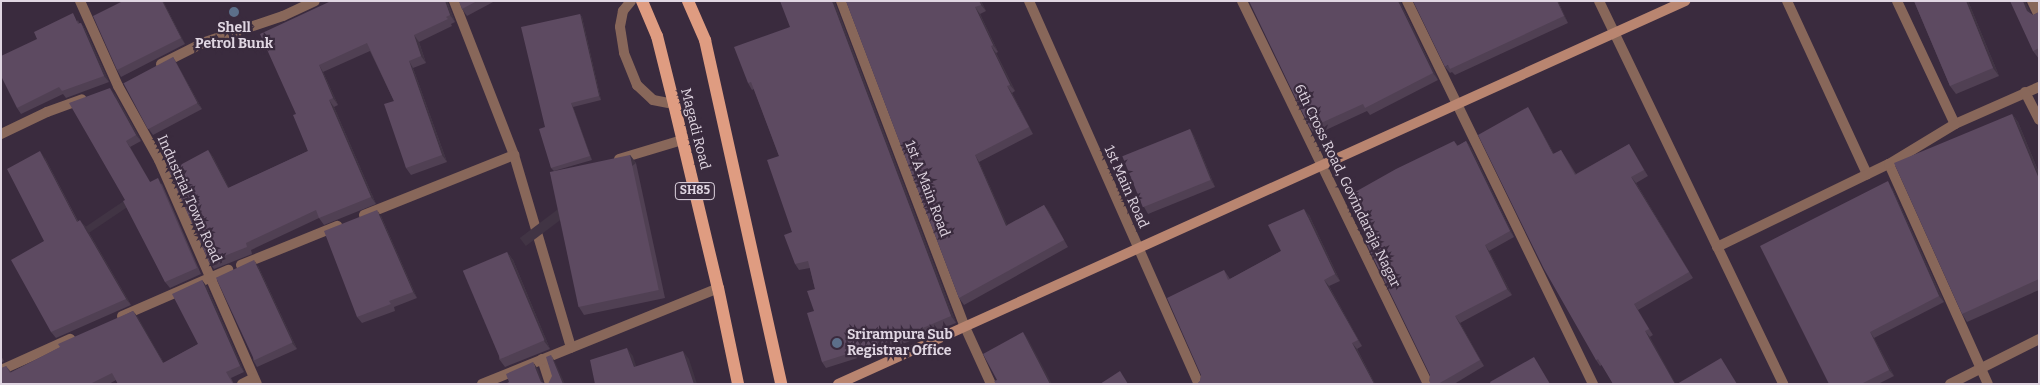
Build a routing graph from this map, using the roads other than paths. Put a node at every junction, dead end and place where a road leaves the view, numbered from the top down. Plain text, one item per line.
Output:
1 (80, 1) edge
2 (315, 1) edge
3 (454, 1) edge
4 (630, 1) edge
5 (642, 1) edge
6 (688, 1) edge
7 (842, 1) edge
8 (1029, 1) edge
9 (1242, 1) edge
10 (1407, 1) edge
11 (1600, 1) edge
12 (1685, 1) edge
13 (1787, 1) edge
14 (1897, 1) edge
15 (2032, 1) edge
16 (2039, 16) edge
17 (1614, 32) junction
18 (152, 69) edge
19 (2039, 86) edge
20 (2026, 92) junction
21 (91, 96) edge
22 (674, 104) junction
23 (1455, 104) junction
24 (2039, 120) edge
25 (1955, 124) junction
26 (1, 134) edge
27 (682, 140) junction
28 (514, 155) junction
29 (604, 163) edge
30 (1889, 164) junction
31 (1322, 165) junction
32 (1867, 174) junction
33 (1717, 247) junction
34 (1138, 248) junction
35 (210, 278) junction
36 (718, 288) junction
37 (110, 322) edge
38 (965, 327) junction
39 (83, 334) edge
40 (2039, 339) edge
41 (571, 348) junction
42 (542, 359) junction
43 (1981, 368) junction
44 (1, 370) edge
45 (256, 381) edge
46 (242, 384) edge
47 (482, 384) edge
48 (550, 384) edge
49 (738, 384) edge
50 (781, 384) edge
51 (838, 384) edge
52 (992, 384) edge
53 (1199, 384) edge
54 (1428, 384) edge
55 (1593, 384) edge
56 (1783, 384) edge
57 (1950, 384) edge
58 (1988, 384) edge

1 - 35 street, Industrial Town Road
2 - 18 street
3 - 28 street
4 - 22 street
5 - 22 main road, Magadi Road / SH85
6 - 50 main road, Magadi Road / SH85
7 - 38 street, 1st A Main Road
8 - 34 street, 1st Main Road
9 - 31 street, 6th Cross Road, Govindaraja Nagar
10 - 23 street
11 - 17 street
12 - 17 street
13 - 32 street
14 - 25 street
15 - 16 street
17 - 23 street
17 - 33 street
19 - 20 street
20 - 24 street
20 - 25 street
21 - 26 street
22 - 27 main road, Magadi Road / SH85
23 - 31 street
23 - 55 street
25 - 30 street
27 - 29 street
27 - 36 main road, Magadi Road / SH85
28 - 35 street
28 - 41 street
30 - 32 street
30 - 43 street
31 - 34 street
31 - 54 street, 6th Cross Road, Govindaraja Nagar
32 - 33 street
33 - 56 street
34 - 38 street
34 - 53 street, 1st Main Road
35 - 37 street
35 - 45 street, Industrial Town Road
36 - 41 street
36 - 49 main road, Magadi Road / SH85
38 - 51 street
38 - 52 street, 1st A Main Road
39 - 44 street
40 - 43 street
41 - 42 street
42 - 47 street
42 - 48 street
43 - 57 street
43 - 58 street
45 - 46 street

